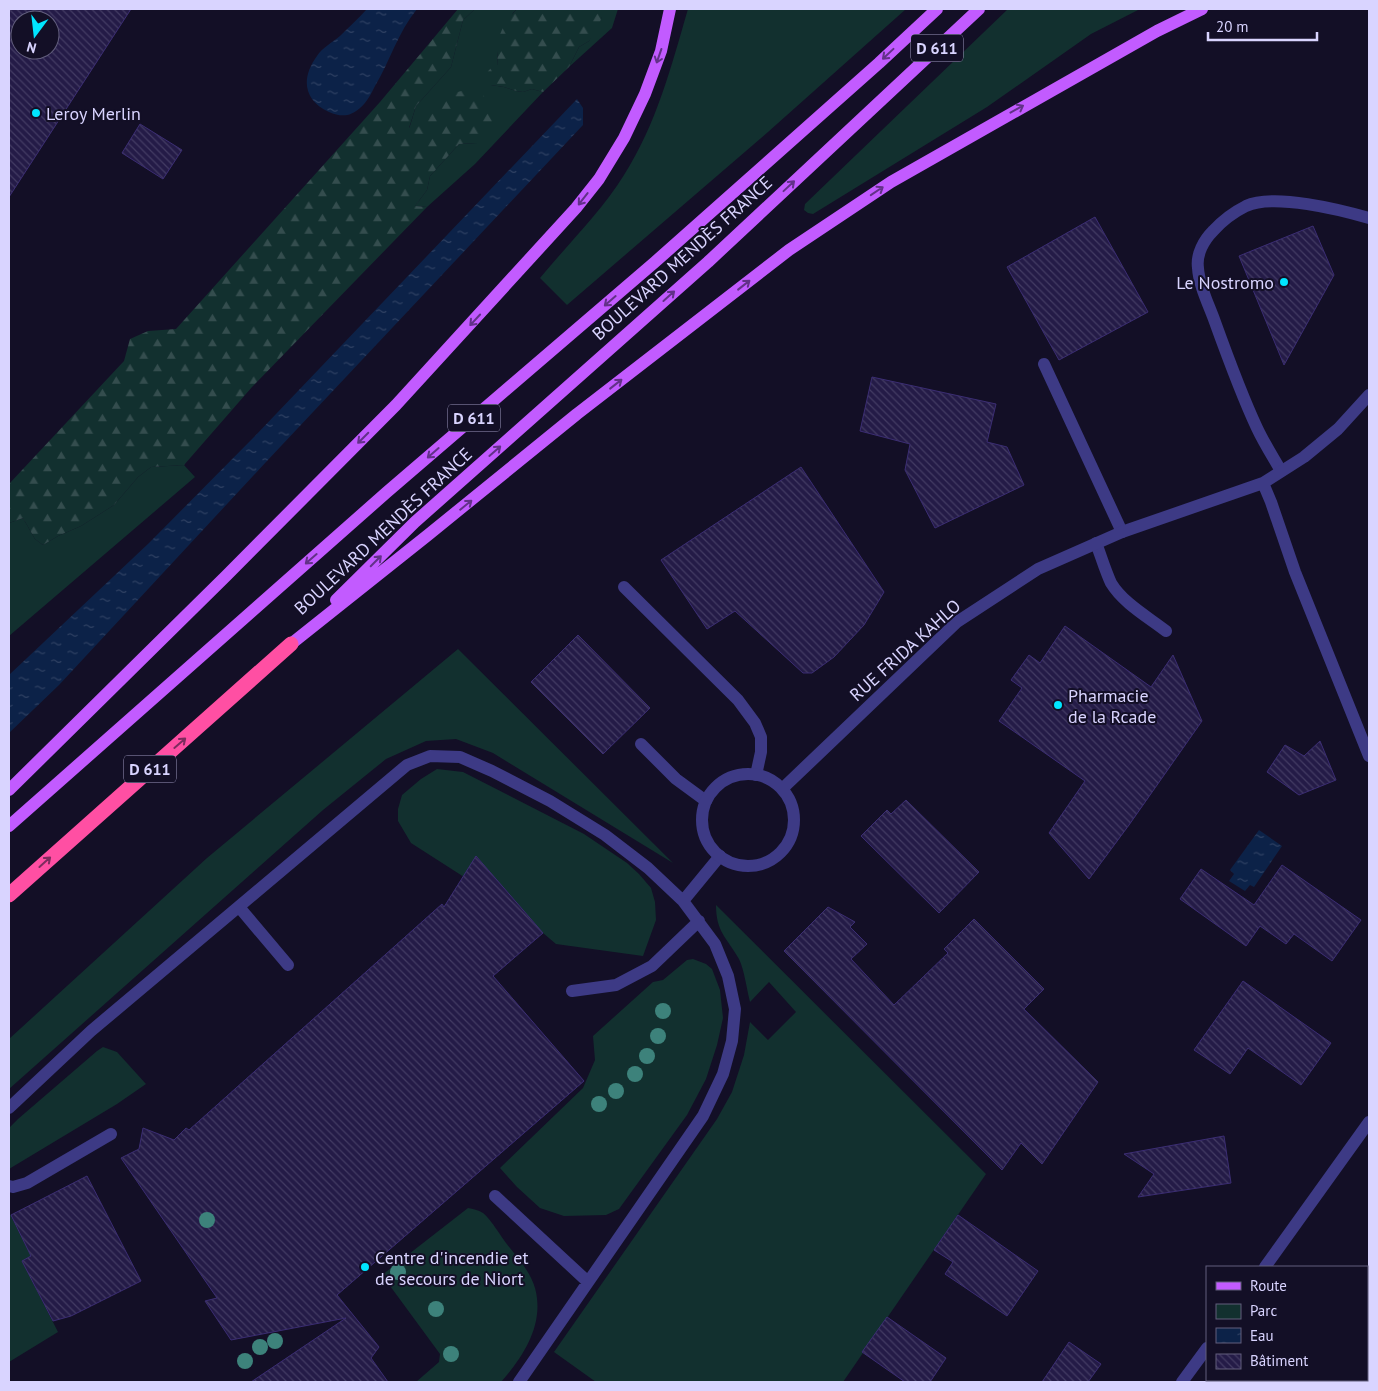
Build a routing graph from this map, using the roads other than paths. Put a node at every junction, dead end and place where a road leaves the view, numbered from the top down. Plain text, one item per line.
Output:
1 (670, 9) edge
2 (937, 9) edge
3 (979, 9) edge
4 (1202, 9) edge
5 (1369, 218) edge
6 (1044, 364) dead end
7 (1369, 395) edge
8 (1281, 471) junction
9 (1263, 484) junction
10 (1122, 532) junction
11 (1096, 543) junction
12 (624, 587) dead end
13 (1166, 630) dead end
14 (291, 644) junction
15 (641, 744) dead end
16 (1369, 756) edge
17 (756, 774) junction
18 (782, 789) junction
19 (9, 790) edge
20 (706, 802) junction
21 (9, 826) edge
22 (720, 856) junction
23 (9, 895) edge
24 (683, 901) junction
25 (239, 907) junction
26 (699, 921) junction
27 (288, 965) dead end
28 (572, 991) dead end
29 (9, 1108) edge
30 (1369, 1122) edge
31 (111, 1134) dead end
32 (9, 1186) edge
33 (495, 1196) dead end
34 (1266, 1266) edge
35 (588, 1282) junction
36 (1206, 1349) edge
37 (519, 1382) edge
38 (1182, 1382) edge

1 -> 19 main road
2 -> 21 main road, BOULEVARD MENDÈS FRANCE / D 611
14 -> 3 main road, BOULEVARD MENDÈS FRANCE / D 611
14 -> 4 main road
5 - 8 street
6 - 10 street
7 - 8 street, RUE FRIDA KAHLO
8 - 9 street, RUE FRIDA KAHLO
9 - 10 street, RUE FRIDA KAHLO
9 - 16 street
10 - 11 street, RUE FRIDA KAHLO
11 - 13 street
11 - 18 street, RUE FRIDA KAHLO
12 - 17 street
23 -> 14 highway, BOULEVARD MENDÈS FRANCE / D 611
15 - 20 street
17 - 18 street
17 - 20 street
18 - 22 street
20 - 22 street
22 - 24 street
24 - 25 street
24 - 26 street
25 - 27 street
25 - 29 street
26 - 28 street
26 - 35 street
30 - 34 street
31 - 32 street
33 - 35 street
35 - 37 street
36 - 38 street

